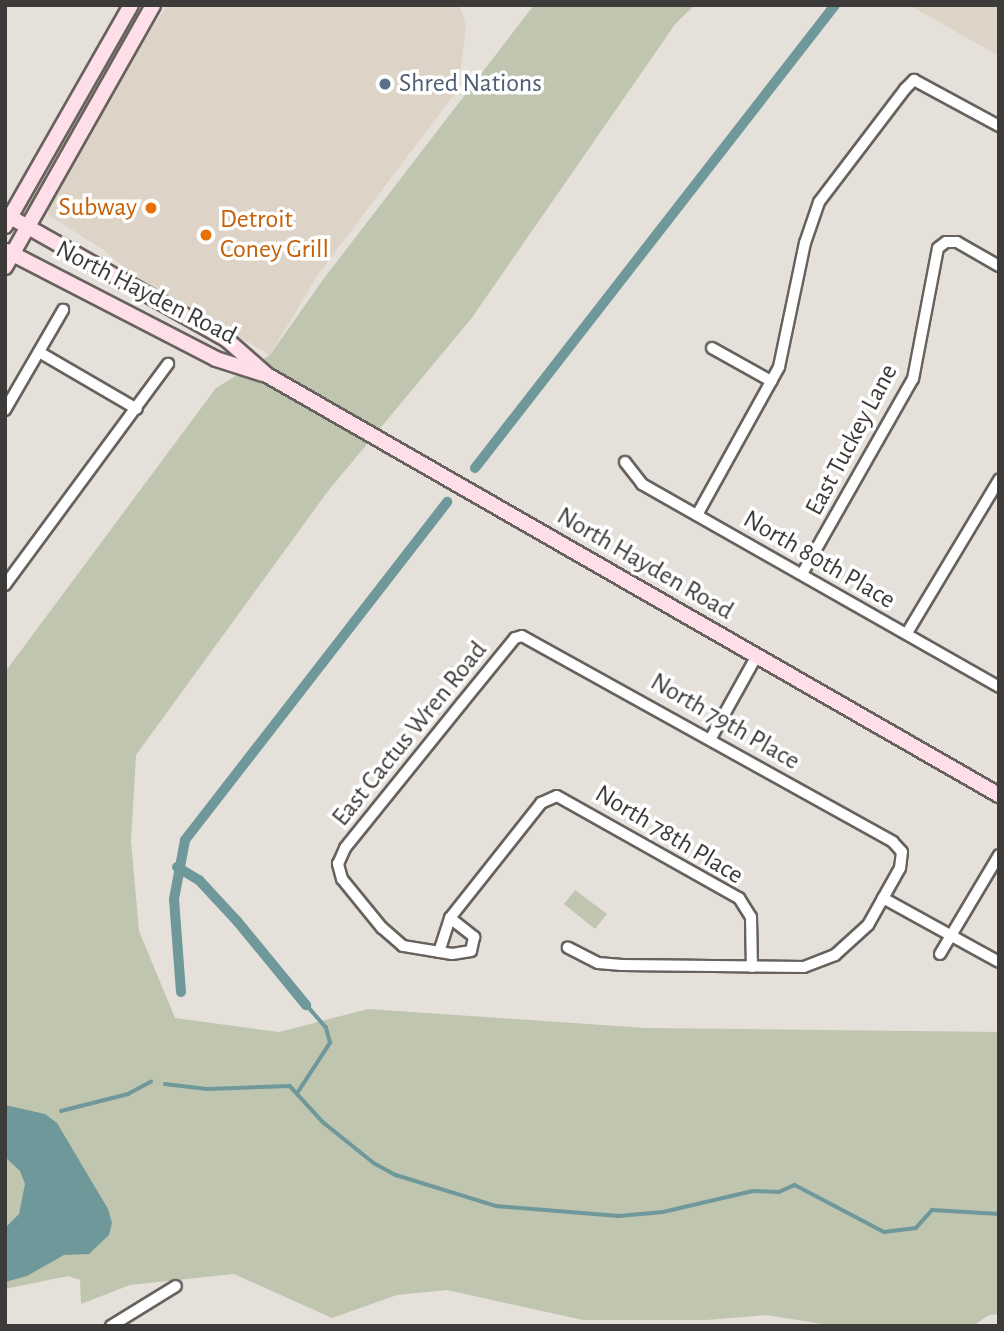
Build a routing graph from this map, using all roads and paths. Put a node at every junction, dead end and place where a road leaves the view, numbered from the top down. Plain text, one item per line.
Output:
1 (131, 5) edge
2 (153, 5) edge
3 (999, 126) edge
4 (7, 219) edge
5 (28, 226) junction
6 (9, 252) edge
7 (999, 266) edge
8 (5, 267) edge
9 (63, 310) dead end
10 (712, 348) dead end
11 (39, 352) junction
12 (167, 364) dead end
13 (267, 375) junction
14 (771, 381) junction
15 (137, 409) junction
16 (5, 410) edge
17 (625, 462) dead end
18 (999, 480) edge
19 (697, 515) junction
20 (802, 574) junction
21 (6, 584) edge
22 (907, 633) junction
23 (522, 636) joint
24 (756, 657) junction
25 (999, 687) edge
26 (711, 738) junction
27 (999, 795) edge
28 (999, 855) edge
29 (883, 898) junction
30 (450, 918) junction
31 (951, 937) junction
32 (568, 948) dead end
33 (439, 953) junction
34 (940, 954) dead end
35 (999, 962) edge
36 (752, 967) junction
37 (176, 1286) dead end
38 (111, 1326) edge

1 - 4 main road
2 - 5 main road
3 - 14 street
4 - 5 main road, North Hayden Road
5 - 6 main road
5 - 13 main road, North Hayden Road
6 - 8 main road
6 - 13 main road, North Hayden Road
7 - 20 street, East Tuckey Lane
9 - 11 street
10 - 14 street
11 - 15 street
11 - 16 street
12 - 15 street
13 - 24 main road, North Hayden Road
14 - 19 street
15 - 21 street
17 - 19 street, North 80th Place
18 - 22 street
19 - 20 street, North 80th Place
20 - 22 street, North 80th Place
22 - 25 street, North 80th Place
23 - 26 street, North 79th Place
23 - 33 street, East Cactus Wren Road
24 - 26 street
24 - 27 main road, North Hayden Road
26 - 29 street, North 79th Place
28 - 31 street
29 - 31 street
29 - 36 street
30 - 33 street
30 - 33 street
30 - 36 street, North 78th Place
31 - 34 street
31 - 35 street
32 - 36 street
37 - 38 street

